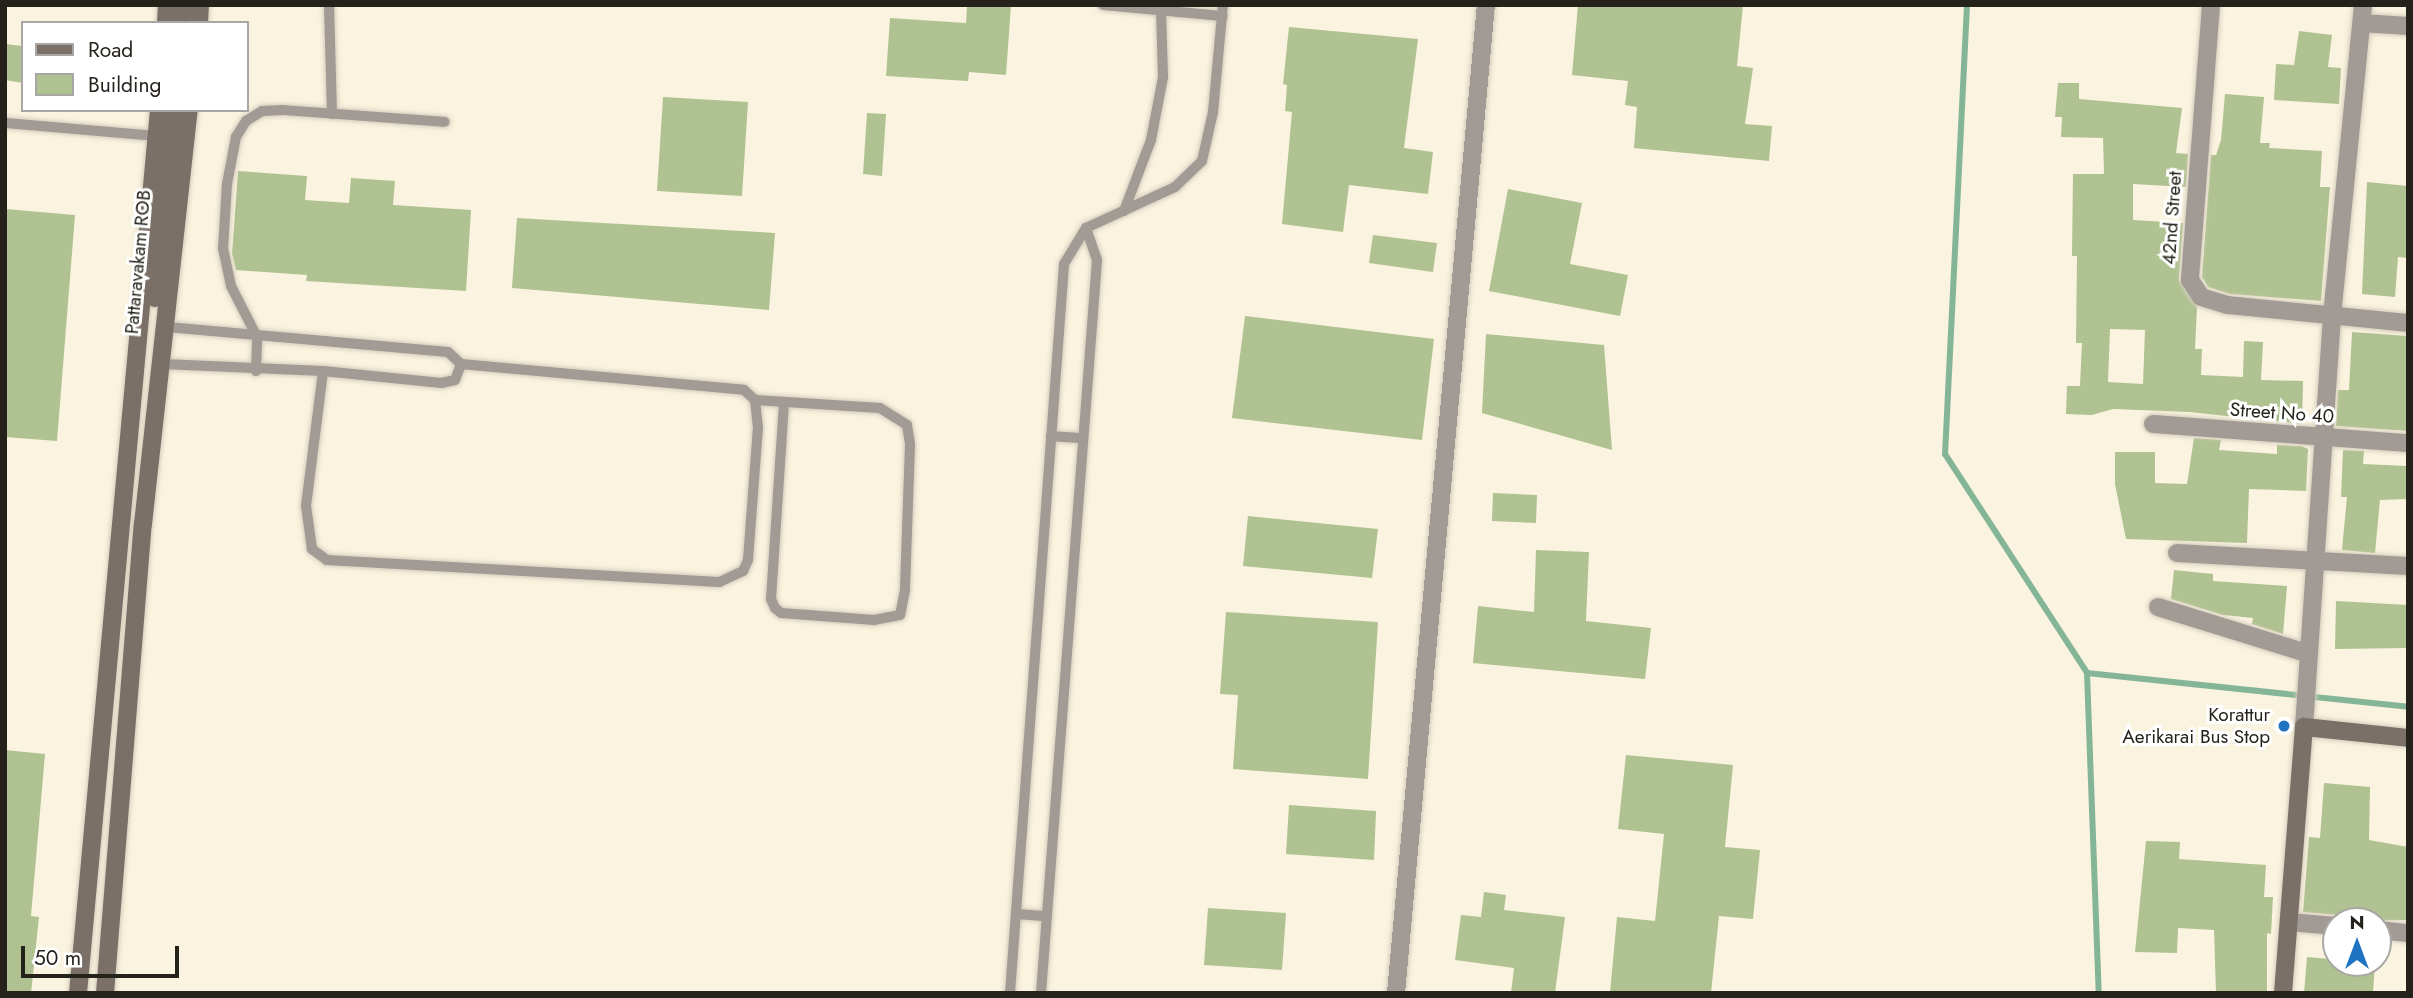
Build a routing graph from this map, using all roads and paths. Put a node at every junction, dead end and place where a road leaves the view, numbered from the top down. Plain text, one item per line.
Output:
1 (329, 5) edge
2 (1103, 5) edge
3 (1486, 5) edge
4 (2211, 5) edge
5 (1161, 10) junction
6 (1223, 11) edge
7 (2362, 14) edge
8 (2408, 26) edge
9 (159, 112) edge
10 (173, 112) edge
11 (190, 112) edge
12 (332, 114) junction
13 (444, 122) dead end
14 (5, 123) edge
15 (157, 136) junction
16 (1124, 211) junction
17 (1086, 228) junction
18 (2332, 316) junction
19 (2408, 323) edge
20 (167, 327) junction
21 (257, 337) junction
22 (163, 364) junction
23 (461, 364) junction
24 (256, 370) junction
25 (323, 371) junction
26 (755, 400) junction
27 (784, 402) junction
28 (144, 417) junction
29 (2153, 424) dead end
30 (1051, 436) junction
31 (2323, 437) junction
32 (1082, 438) junction
33 (2408, 443) edge
34 (124, 520) junction
35 (143, 524) junction
36 (2177, 553) dead end
37 (2315, 558) junction
38 (2408, 566) edge
39 (2158, 607) dead end
40 (2308, 647) junction
41 (2304, 727) junction
42 (2408, 738) edge
43 (1016, 914) junction
44 (1047, 916) junction
45 (2289, 922) junction
46 (2322, 925) edge
47 (78, 993) edge
48 (105, 993) edge
49 (1010, 993) edge
50 (1041, 993) edge
51 (1396, 993) edge
52 (2283, 993) edge

1 - 12 lane
2 - 5 lane
3 - 51 street
4 - 18 street, 42nd Street
5 - 6 lane
5 - 16 lane
6 - 16 lane
7 - 8 street
7 - 18 street
9 - 15 main road
10 - 28 main road, Pattaravakam ROB
11 - 20 main road
12 - 13 lane
12 - 21 lane
14 - 15 lane
15 - 34 main road
16 - 17 lane
17 - 30 lane
17 - 32 lane
18 - 19 street, 42nd Street
18 - 31 street
20 - 21 lane
20 - 22 main road
21 - 23 lane
21 - 24 lane
22 - 24 lane
22 - 35 main road
23 - 25 lane
23 - 26 lane
24 - 25 lane
25 - 26 lane
26 - 27 lane
27 - 27 lane
28 - 34 main road, Pattaravakam ROB
28 - 35 main road, Pattaravakam ROB
29 - 31 street, Street No 40
30 - 32 lane
30 - 43 lane
31 - 33 street, Street No 40
31 - 37 street
32 - 44 lane
34 - 47 main road
35 - 48 main road
36 - 37 street
37 - 38 street
37 - 40 street
39 - 40 street
40 - 41 street
41 - 42 main road
41 - 45 main road
43 - 44 lane
43 - 49 lane
44 - 50 lane
45 - 46 street
45 - 52 main road

